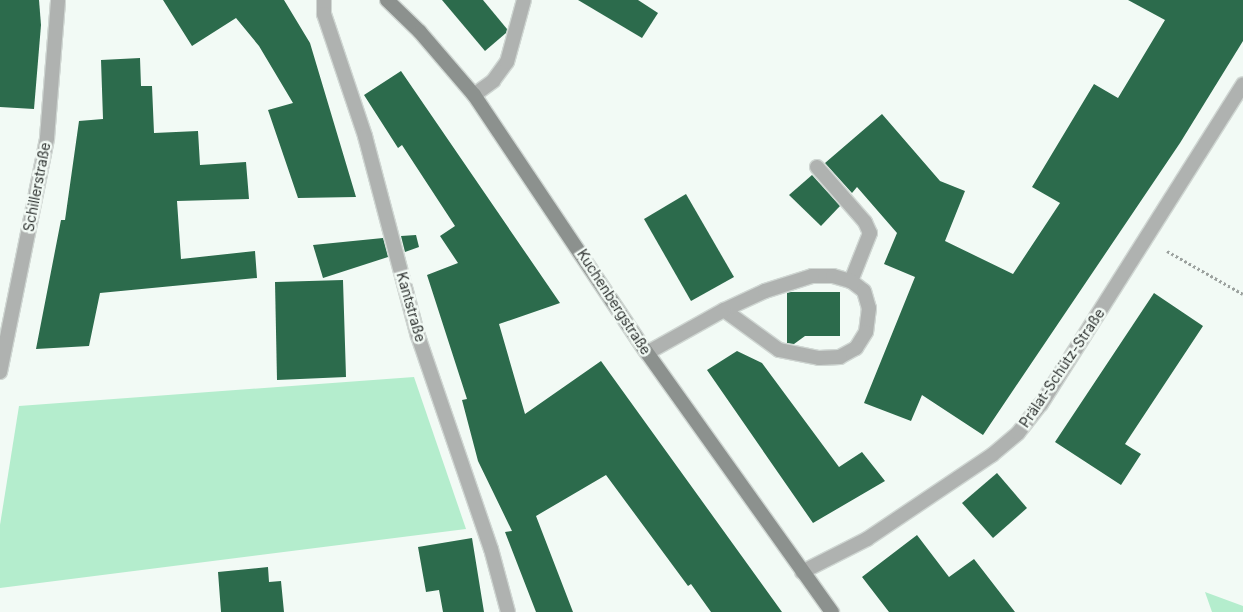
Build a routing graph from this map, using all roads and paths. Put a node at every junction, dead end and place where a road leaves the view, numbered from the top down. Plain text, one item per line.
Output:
1 (58, 0) edge
2 (324, 0) edge
3 (386, 0) edge
4 (524, 0) edge
5 (1243, 85) edge
6 (474, 95) junction
7 (817, 167) dead end
8 (1144, 238) junction
9 (851, 281) junction
10 (1243, 294) edge
11 (724, 310) junction
12 (647, 353) junction
13 (0, 372) edge
14 (802, 572) junction
15 (508, 612) edge
16 (832, 612) edge

1 - 13 street, Schillerstraße
2 - 15 street, Kantstraße
3 - 6 main road, Kuchenbergstraße
4 - 6 street
5 - 8 street, Prälat-Schütz-Straße
6 - 12 main road, Kuchenbergstraße
7 - 9 street
8 - 10 path
8 - 14 street, Prälat-Schütz-Straße
9 - 11 street
9 - 11 street
11 - 12 street
12 - 14 main road, Kuchenbergstraße
14 - 16 main road, Kuchenbergstraße

